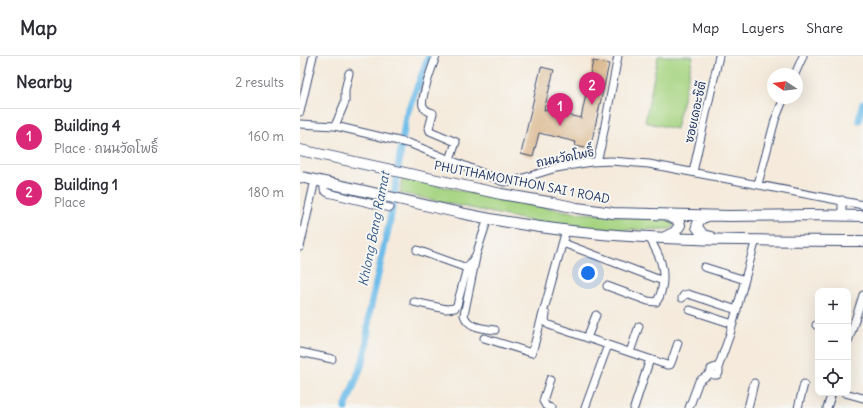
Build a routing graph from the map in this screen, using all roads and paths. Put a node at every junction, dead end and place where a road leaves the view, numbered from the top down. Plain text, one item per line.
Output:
1 (313, 56) edge
2 (436, 56) edge
3 (618, 56) edge
4 (719, 56) edge
5 (803, 56) edge
6 (798, 68) edge
7 (349, 73) dead end
8 (782, 104) edge
9 (300, 112) edge
10 (300, 124) edge
11 (335, 126) junction
12 (300, 150) edge
13 (450, 160) junction
14 (597, 161) junction
15 (693, 172) junction
16 (300, 177) edge
17 (320, 181) junction
18 (504, 182) junction
19 (758, 184) junction
20 (501, 194) junction
21 (842, 200) junction
22 (863, 205) edge
23 (390, 208) dead end
24 (662, 214) junction
25 (710, 215) junction
26 (840, 215) junction
27 (863, 216) edge
28 (488, 218) junction
29 (566, 230) junction
30 (649, 237) junction
31 (665, 238) junction
32 (716, 239) junction
33 (756, 240) junction
34 (863, 241) edge
35 (563, 243) junction
36 (300, 248) edge
37 (417, 250) dead end
38 (476, 255) junction
39 (704, 267) dead end
40 (468, 268) junction
41 (663, 280) junction
42 (745, 280) junction
43 (607, 286) dead end
44 (863, 294) edge
45 (682, 298) dead end
46 (414, 302) dead end
47 (548, 306) dead end
48 (690, 310) dead end
49 (737, 310) junction
50 (596, 315) dead end
51 (851, 321) edge
52 (733, 324) junction
53 (639, 326) dead end
54 (495, 330) dead end
55 (484, 338) dead end
56 (588, 338) junction
57 (678, 343) dead end
58 (608, 345) junction
59 (300, 352) edge
60 (630, 352) junction
61 (332, 359) dead end
62 (650, 359) junction
63 (550, 378) dead end
64 (754, 383) dead end
65 (804, 384) dead end
66 (851, 394) edge
67 (831, 396) edge
68 (863, 398) edge
69 (551, 408) edge
70 (585, 408) edge
71 (634, 408) edge
72 (689, 408) edge
73 (748, 408) edge
74 (798, 408) edge
75 (827, 408) edge

1 - 9 street
2 - 13 street
3 - 14 street
4 - 15 street, ซอยเดอะซิตี
5 - 6 street
7 - 11 street
8 - 19 street
10 - 11 street
11 - 13 street
12 - 20 main road, PHUTTHAMONTHON SAI 1 ROAD
13 - 18 street
14 - 15 street, ถนนวัดโพธิ์
14 - 18 street, ถนนวัดโพธิ์
15 - 19 street, ถนนวัดโพธิ์
16 - 17 main road
17 - 23 street
17 - 28 main road
17 - 36 street
18 - 20 street
19 - 21 street, ถนนวัดโพธิ์
20 - 24 main road, PHUTTHAMONTHON SAI 1 ROAD
21 - 22 street, ถนนวัดโพธิ์
21 - 26 street
24 - 25 main road, PHUTTHAMONTHON SAI 1 ROAD
24 - 31 main road
25 - 26 main road, PHUTTHAMONTHON SAI 1 ROAD
25 - 32 main road
26 - 27 main road, PHUTTHAMONTHON SAI 1 ROAD
28 - 29 main road
28 - 38 street
29 - 30 main road
29 - 35 street
30 - 31 main road
30 - 41 street
31 - 32 main road
32 - 33 main road
33 - 34 main road
33 - 42 street
35 - 41 street
35 - 55 street
37 - 40 street
38 - 40 street
38 - 54 street
39 - 42 street
40 - 46 street
41 - 43 street
42 - 49 street
44 - 51 street
45 - 49 street
47 - 56 street
48 - 52 street
49 - 52 street
50 - 56 street
52 - 72 street
53 - 60 street
56 - 58 street
57 - 62 street
58 - 60 street
58 - 70 street
59 - 61 street
60 - 62 street
62 - 71 street
63 - 69 street
64 - 73 street
65 - 74 street
66 - 68 street
67 - 75 street

